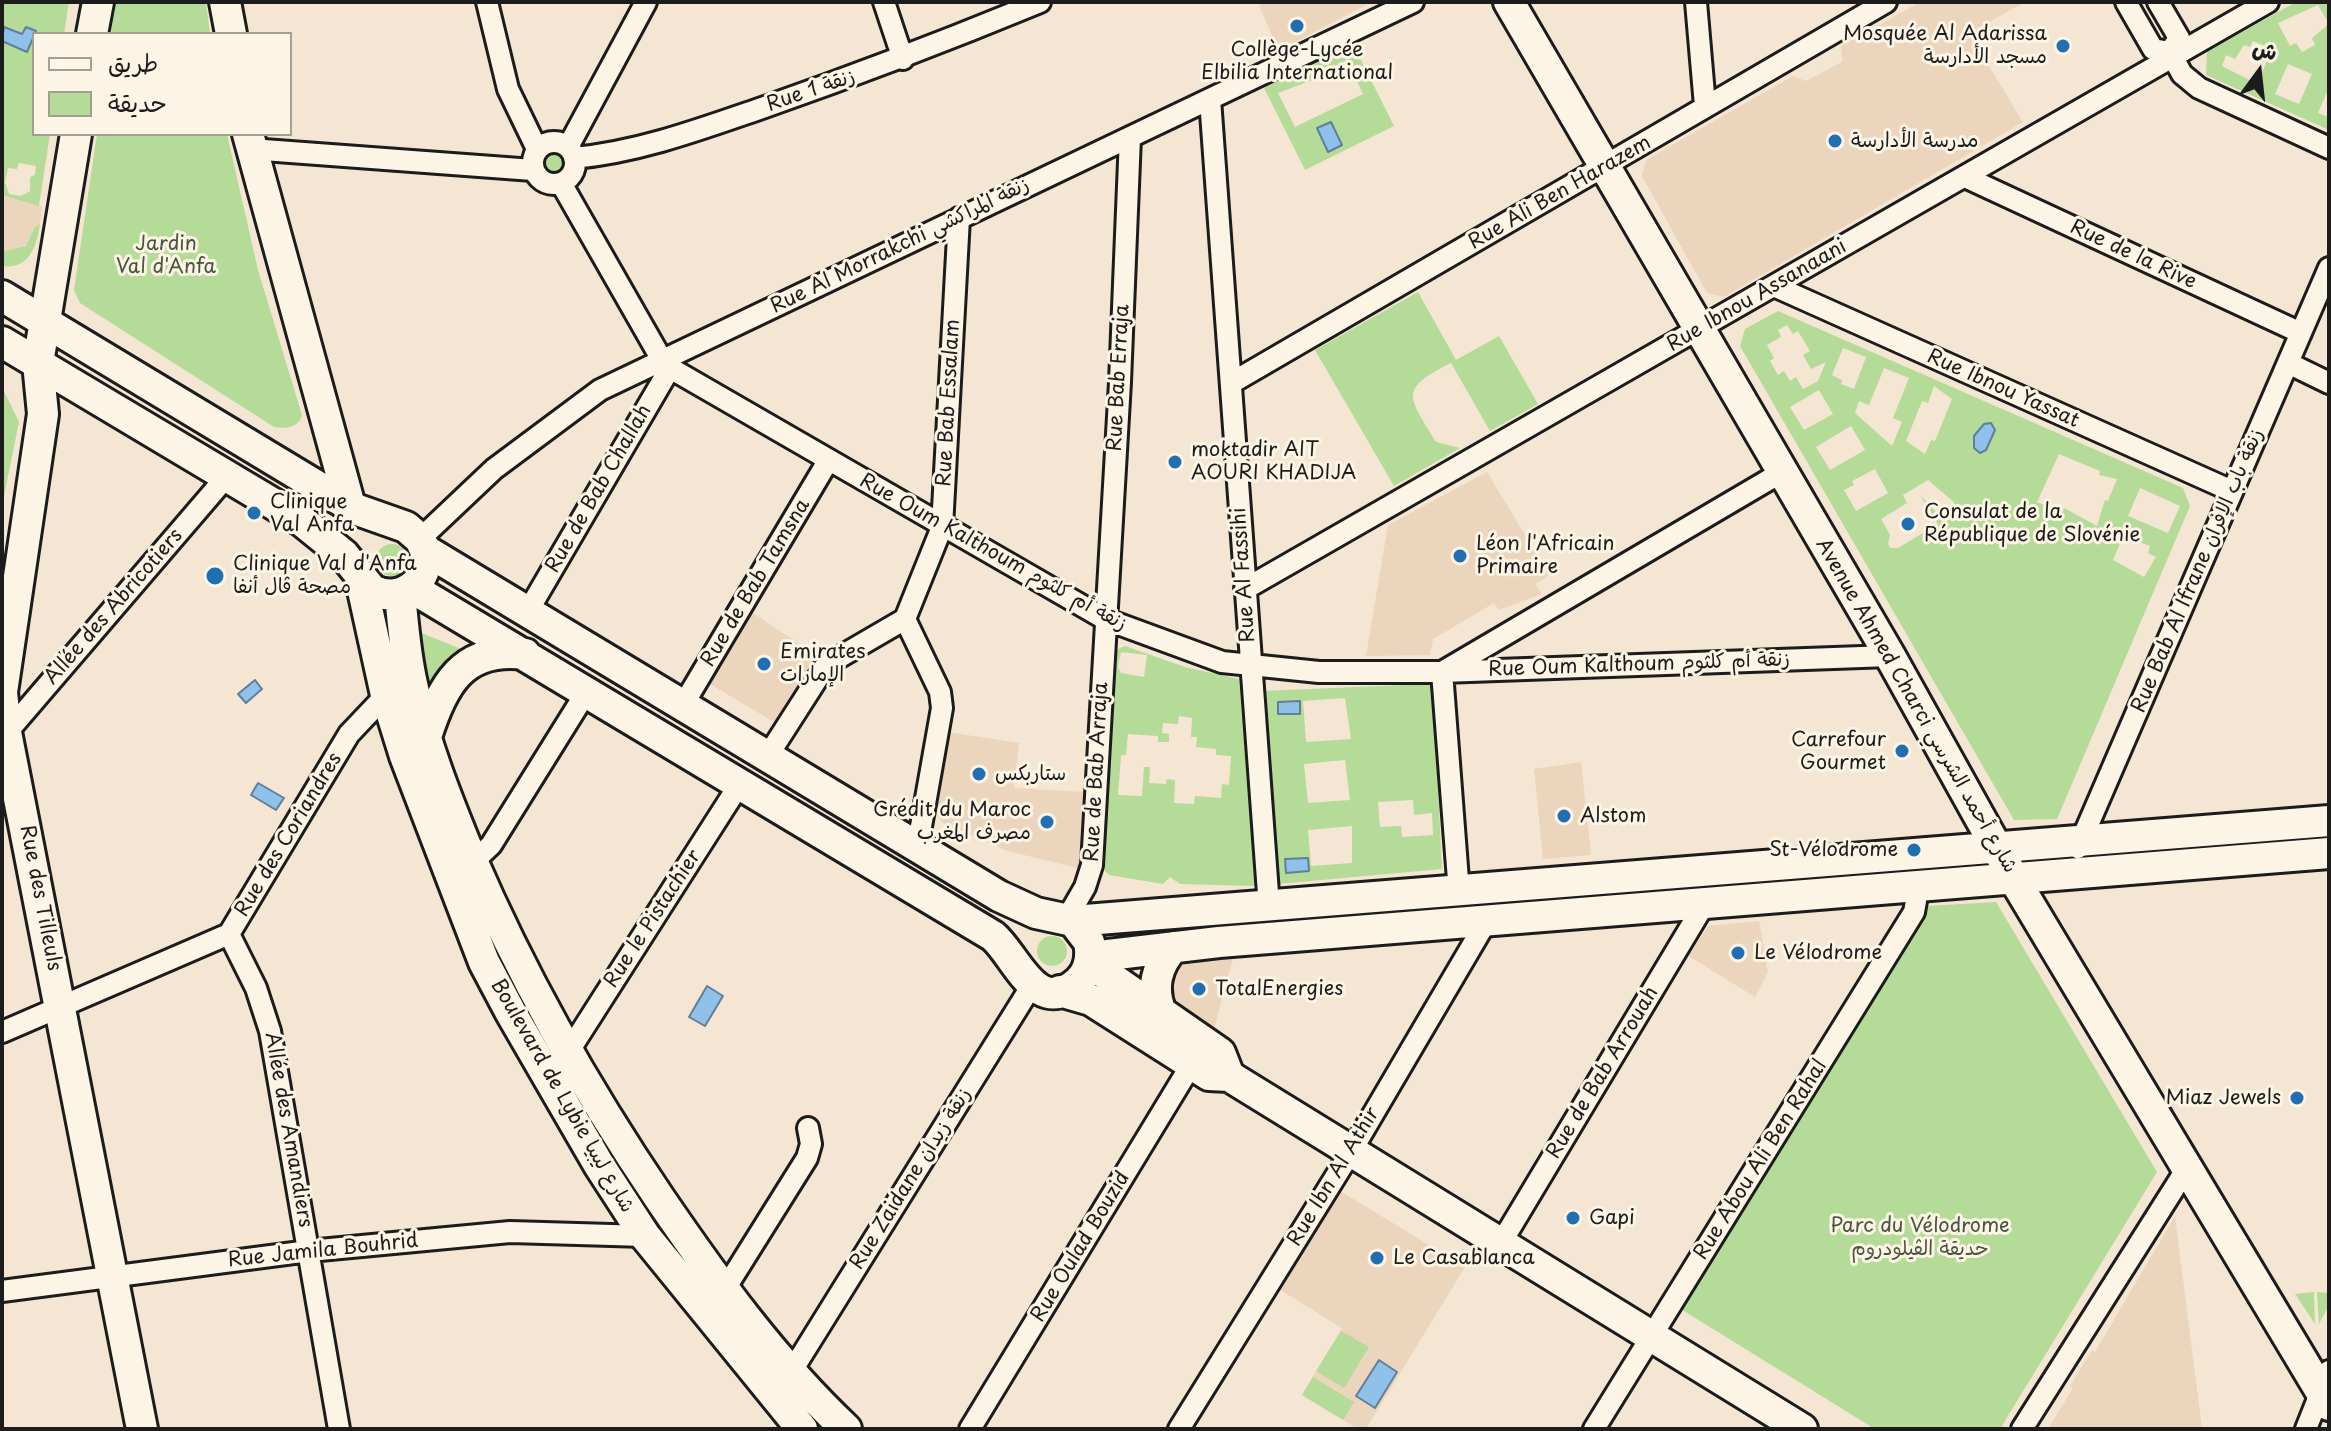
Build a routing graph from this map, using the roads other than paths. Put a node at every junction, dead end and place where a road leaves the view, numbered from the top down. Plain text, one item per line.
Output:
1 (98, 2) edge
2 (225, 2) edge
3 (487, 2) edge
4 (646, 2) edge
5 (884, 2) edge
6 (1040, 2) edge
7 (1413, 2) edge
8 (1509, 2) edge
9 (1696, 2) edge
10 (1884, 2) edge
11 (2126, 2) edge
12 (2158, 2) edge
13 (2268, 2) edge
14 (92, 32) edge
15 (231, 32) edge
16 (2172, 55) junction
17 (903, 59) junction
18 (1210, 99) junction
19 (1705, 106) junction
20 (76, 136) edge
21 (1130, 137) junction
22 (249, 141) edge
23 (2329, 148) edge
24 (571, 152) junction
25 (535, 159) junction
26 (1605, 168) junction
27 (1965, 177) junction
28 (561, 183) junction
29 (959, 218) junction
30 (2329, 268) edge
31 (1774, 286) junction
32 (2, 296) edge
33 (45, 322) junction
34 (1699, 329) junction
35 (2301, 333) junction
36 (2, 342) edge
37 (38, 363) junction
38 (2288, 363) junction
39 (666, 364) junction
40 (1233, 382) junction
41 (2329, 383) edge
42 (828, 461) junction
43 (1782, 472) junction
44 (227, 476) junction
45 (2232, 491) junction
46 (350, 506) junction
47 (942, 527) junction
48 (413, 538) junction
49 (358, 574) junction
50 (1245, 589) junction
51 (406, 591) junction
52 (528, 611) junction
53 (905, 619) junction
54 (1105, 619) junction
55 (525, 654) junction
56 (1890, 656) junction
57 (1250, 667) junction
58 (1442, 672) junction
59 (587, 691) junction
60 (386, 695) junction
61 (683, 705) junction
62 (4, 735) edge
63 (426, 737) junction
64 (767, 757) junction
65 (739, 785) junction
66 (2329, 820) edge
67 (2081, 841) junction
68 (1996, 848) junction
69 (917, 849) junction
70 (2329, 853) edge
71 (473, 862) junction
72 (2067, 874) junction
73 (2014, 879) junction
74 (1913, 887) junction
75 (1459, 893) junction
76 (1705, 903) junction
77 (1269, 907) junction
78 (1064, 918) junction
79 (1486, 922) junction
80 (229, 934) junction
81 (1174, 947) junction
82 (1090, 960) junction
83 (1036, 979) junction
84 (60, 1004) junction
85 (1161, 1012) junction
86 (2, 1032) edge
87 (567, 1054) junction
88 (1191, 1065) junction
89 (1229, 1076) junction
90 (808, 1128) dead end
91 (1352, 1150) junction
92 (2187, 1168) junction
93 (645, 1236) junction
94 (1501, 1243) junction
95 (309, 1251) junction
96 (115, 1277) junction
97 (725, 1289) junction
98 (2, 1291) edge
99 (1651, 1336) junction
100 (790, 1374) junction
101 (2326, 1389) edge
102 (142, 1429) edge
103 (339, 1429) edge
104 (802, 1429) edge
105 (846, 1429) edge
106 (970, 1429) edge
107 (1179, 1429) edge
108 (1594, 1429) edge
109 (1801, 1429) edge
110 (2022, 1429) edge
111 (2306, 1429) edge

1 - 14 main road
2 - 15 main road
3 - 25 street
4 - 24 street
5 - 17 street
6 - 17 street, Rue 1 زنقة
7 - 18 street, Rue Al Morrakchi زنقة المراكشي
8 - 26 main road, Avenue Ahmed Charci شارع أحمد الشرسي
9 - 19 street
10 - 19 street, Rue Ali Ben Harazem
11 - 16 street
12 - 16 street
13 - 16 street, Rue Ibnou Assanaani
16 - 23 street
16 - 27 street, Rue Ibnou Assanaani
17 - 24 street, Rue 1 زنقة
18 - 21 street, Rue Al Morrakchi زنقة المراكشي
18 - 40 street, Rue Al Fassihi
19 - 26 street, Rue Ali Ben Harazem
20 - 33 main road, Rue des Tilleuls
21 - 29 street, Rue Al Morrakchi زنقة المراكشي
21 - 54 street, Rue Bab Erraja
22 - 25 street
22 - 46 main road
24 - 25 street
24 - 28 street
25 - 28 street
26 - 34 main road, Avenue Ahmed Charci شارع أحمد الشرسي
26 - 40 street, Rue Ali Ben Harazem
27 - 31 street, Rue Ibnou Assanaani
27 - 35 street, Rue de la Rive
28 - 39 street, Rue Oum Kalthoum زنقة أم كلثوم
29 - 39 street, Rue Al Morrakchi زنقة المراكشي
29 - 47 street, Rue Bab Essalam
30 - 35 street, Rue Bab Al Ifrane زنقة باب الإفران
31 - 34 street, Rue Ibnou Assanaani
31 - 45 street, Rue Ibnou Yassat
32 - 33 main road
33 - 37 main road, Rue des Tilleuls
33 - 46 main road
34 - 43 main road, Avenue Ahmed Charci شارع أحمد الشرسي
34 - 50 street, Rue Ibnou Assanaani
35 - 38 street, Rue Bab Al Ifrane زنقة باب الإفران
36 - 37 main road
37 - 44 main road
37 - 62 main road, Rue des Tilleuls
38 - 41 street
38 - 45 street, Rue Bab Al Ifrane زنقة باب الإفران
39 - 42 street, Rue Oum Kalthoum زنقة أم كلثوم
39 - 48 street, Rue Al Morrakchi زنقة المراكشي
39 - 52 street, Rue de Bab Challah
40 - 50 street, Rue Al Fassihi
42 - 47 street, Rue Oum Kalthoum زنقة أم كلثوم
42 - 61 street, Rue de Bab Tamsna
43 - 56 main road, Avenue Ahmed Charci شارع أحمد الشرسي
43 - 58 street
44 - 49 main road
44 - 62 street, Allée des Abricotiers
45 - 67 street, Rue Bab Al Ifrane زنقة باب الإفران
46 - 48 main road
47 - 53 street, Rue Bab Essalam
47 - 54 street, Rue Oum Kalthoum زنقة أم كلثوم
48 - 49 main road
48 - 51 main road
48 - 52 main road
49 - 51 main road
49 - 60 main road, Boulevard de Lybie شارع ليبيا
50 - 57 street, Rue Al Fassihi
51 - 55 main road
51 - 63 main road, Boulevard de Lybie شارع ليبيا
52 - 61 main road
53 - 64 street
53 - 69 street
54 - 57 street, Rue Oum Kalthoum زنقة أم كلثوم
54 - 78 street, Rue de Bab Arraja
55 - 59 main road
55 - 63 main road
56 - 58 street, Rue Oum Kalthoum زنقة أم كلثوم
56 - 68 main road, Avenue Ahmed Charci شارع أحمد الشرسي
57 - 58 street, Rue Oum Kalthoum زنقة أم كلثوم
57 - 77 street, Rue Al Fassihi
58 - 75 street
59 - 65 main road
59 - 71 street
60 - 80 street, Rue des Coriandres
60 - 93 main road, Boulevard de Lybie شارع ليبيا
61 - 64 main road
62 - 84 main road, Rue des Tilleuls
63 - 71 main road, Boulevard de Lybie شارع ليبيا
64 - 69 main road
65 - 83 main road
65 - 87 street, Rue le Pistachier
66 - 67 main road
67 - 68 main road
67 - 72 street, Rue Bab Al Ifrane زنقة باب الإفران
68 - 73 main road, Avenue Ahmed Charci شارع أحمد الشرسي
68 - 75 main road
69 - 78 main road
70 - 72 main road
71 - 87 main road, Boulevard de Lybie شارع ليبيا
72 - 73 main road
73 - 74 main road
73 - 92 main road, Avenue Ahmed Charci شارع أحمد الشرسي
74 - 76 main road
74 - 99 street, Rue Abou Ali Ben Rahal
75 - 77 main road
76 - 79 main road
76 - 94 street, Rue de Bab Arrouah
77 - 78 main road
78 - 82 main road
78 - 83 main road
79 - 81 main road
79 - 91 street, Rue Ibn Al Athir
80 - 84 street, Rue des Coriandres
80 - 95 street, Allée des Amandiers
81 - 82 main road
81 - 85 main road
82 - 83 main road
82 - 85 main road
83 - 88 main road
83 - 100 street, Rue Zaidane زنقة زيدان
84 - 86 street, Rue des Coriandres
84 - 96 main road, Rue des Tilleuls
85 - 89 main road
87 - 97 main road, Boulevard de Lybie شارع ليبيا
88 - 89 main road
88 - 106 street, Rue Oulad Bouzid
89 - 91 main road
90 - 97 street
91 - 94 main road
91 - 107 street, Rue Ibn Al Athir
92 - 101 main road, Avenue Ahmed Charci شارع أحمد الشرسي
92 - 110 street
93 - 95 street, Rue Jamila Bouhrid
93 - 104 main road, Boulevard de Lybie شارع ليبيا
94 - 99 main road
95 - 96 street, Rue Jamila Bouhrid
95 - 103 street, Allée des Amandiers
96 - 98 street, Rue Jamila Bouhrid
96 - 102 main road, Rue des Tilleuls
97 - 100 main road, Boulevard de Lybie شارع ليبيا
99 - 108 street, Rue Abou Ali Ben Rahal
99 - 109 main road
100 - 105 main road, Boulevard de Lybie شارع ليبيا
101 - 111 street

